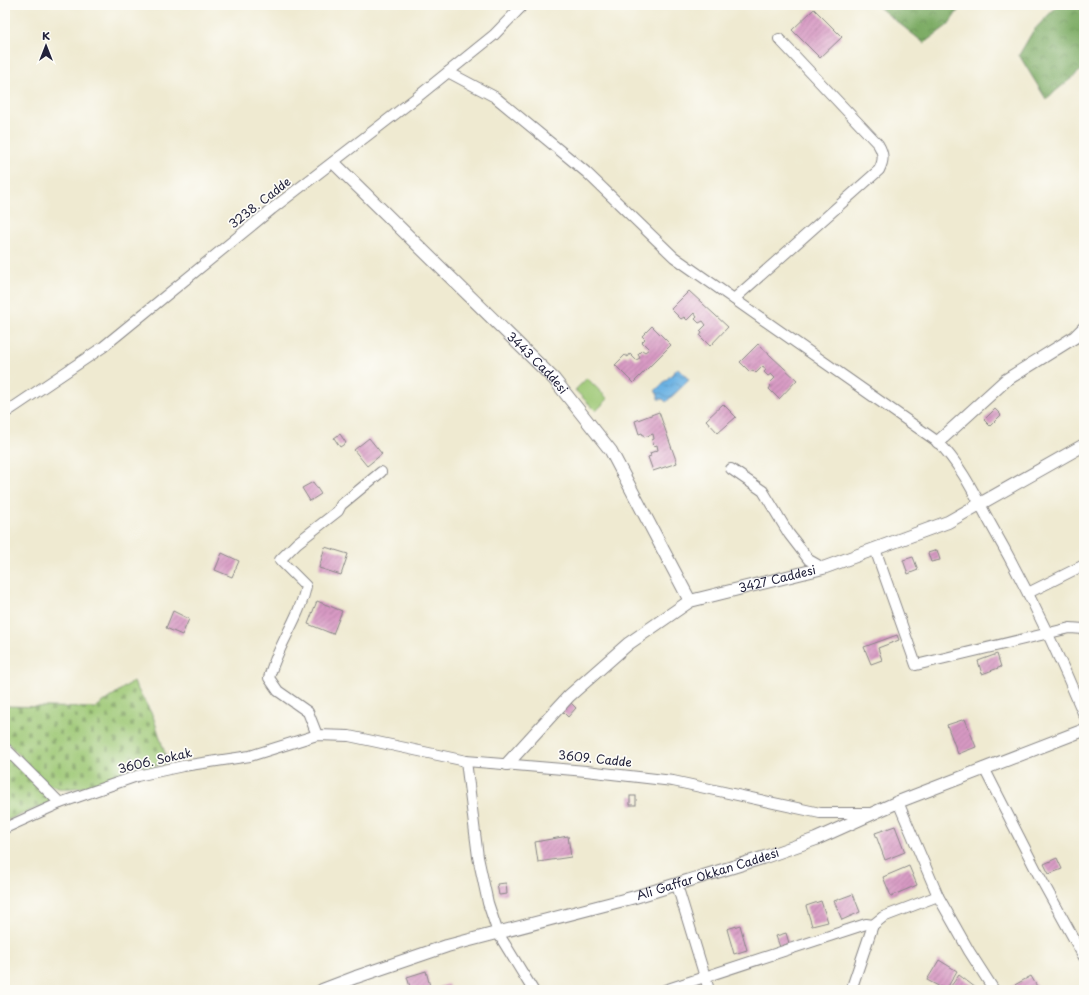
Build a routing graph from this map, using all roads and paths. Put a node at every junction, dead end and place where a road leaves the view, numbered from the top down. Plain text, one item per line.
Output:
1 (523, 5) edge
2 (779, 39) dead end
3 (448, 72) junction
4 (334, 162) junction
5 (734, 298) junction
6 (1084, 328) edge
7 (5, 413) edge
8 (938, 442) junction
9 (1084, 446) edge
10 (731, 469) dead end
11 (381, 472) dead end
12 (980, 504) junction
13 (875, 549) junction
14 (1084, 565) edge
15 (823, 568) junction
16 (1028, 593) junction
17 (690, 601) junction
18 (1084, 629) edge
19 (1048, 633) junction
20 (1084, 715) edge
21 (1084, 730) edge
22 (317, 735) junction
23 (5, 748) edge
24 (466, 761) junction
25 (507, 764) junction
26 (984, 768) junction
27 (898, 802) junction
28 (60, 803) junction
29 (869, 813) junction
30 (5, 828) edge
31 (677, 885) junction
32 (938, 896) junction
33 (873, 925) junction
34 (498, 933) junction
35 (1084, 957) edge
36 (705, 977) junction
37 (340, 987) edge
38 (322, 990) edge
39 (533, 990) edge
40 (665, 990) edge
41 (709, 990) edge
42 (851, 990) edge
43 (994, 990) edge

1 - 3 street, 3238. Cadde
2 - 5 street
3 - 4 street, 3238. Cadde
3 - 5 street
4 - 7 street, 3238. Cadde
4 - 17 street, 3443 Caddesi
5 - 8 street
6 - 8 street
8 - 12 street
9 - 12 street, 3427 Caddesi
10 - 15 street
11 - 22 street
12 - 13 street, 3427 Caddesi
12 - 16 street
13 - 15 street, 3427 Caddesi
13 - 19 street
14 - 16 street
15 - 17 street, 3427 Caddesi
16 - 19 street
17 - 25 street, 3427 Caddesi
18 - 19 street
19 - 20 street
21 - 26 street, Ali Gaffar Okkan Caddesi
22 - 24 street, 3609. Cadde
22 - 28 street, 3606. Sokak
23 - 28 street
24 - 25 street, 3609. Cadde
24 - 34 street
25 - 29 street, 3609. Cadde
26 - 27 street, Ali Gaffar Okkan Caddesi
26 - 35 street
27 - 29 street, Ali Gaffar Okkan Caddesi
27 - 32 street
28 - 30 street, 3606. Sokak
29 - 31 street, Ali Gaffar Okkan Caddesi
31 - 34 street, Ali Gaffar Okkan Caddesi
31 - 36 street
32 - 33 street
32 - 43 street
33 - 36 street
33 - 42 street
34 - 37 street, Ali Gaffar Okkan Caddesi
34 - 39 street
36 - 40 street
36 - 41 street
37 - 38 street, Ali Gaffar Okkan Caddesi

